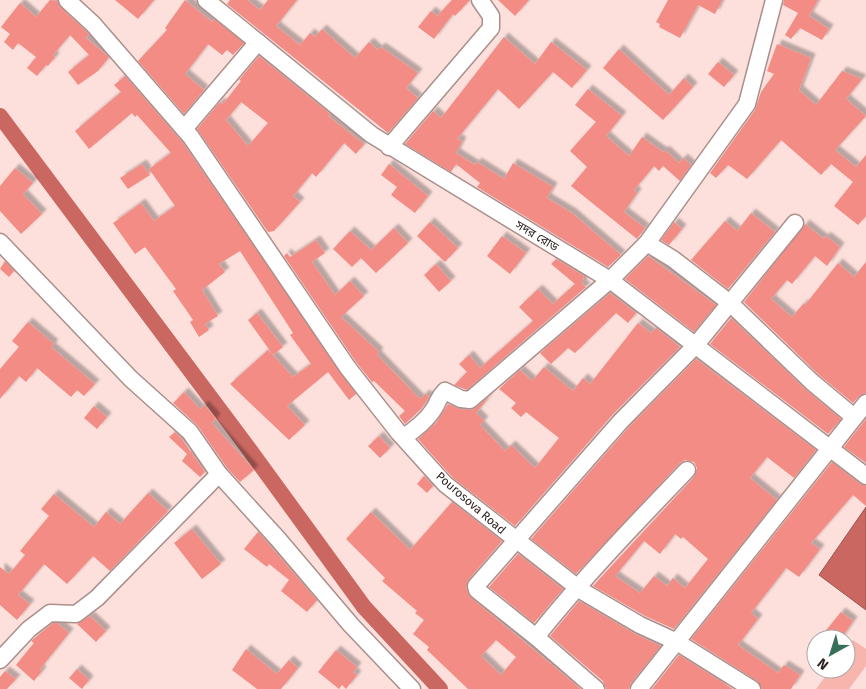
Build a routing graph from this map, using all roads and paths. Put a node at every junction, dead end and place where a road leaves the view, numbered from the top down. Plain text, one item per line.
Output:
1 (67, 0) edge
2 (206, 0) edge
3 (480, 0) edge
4 (774, 0) edge
5 (258, 42) junction
6 (184, 129) junction
7 (389, 147) junction
8 (795, 223) dead end
9 (0, 242) edge
10 (646, 243) junction
11 (610, 280) junction
12 (730, 303) junction
13 (695, 346) junction
14 (866, 403) edge
15 (854, 417) junction
16 (403, 437) junction
17 (829, 448) junction
18 (687, 470) dead end
19 (220, 474) junction
20 (866, 476) edge
21 (515, 541) junction
22 (576, 588) junction
23 (536, 637) junction
24 (677, 642) junction
25 (0, 660) edge
26 (412, 689) edge
27 (596, 689) edge
28 (639, 689) edge
29 (752, 689) edge

1 - 6 street, Pourosova Road
2 - 5 street, সদর রোড
3 - 7 street
4 - 10 street
5 - 6 street
5 - 7 street, সদর রোড
6 - 16 street, Pourosova Road
7 - 11 street, সদর রোড
8 - 12 street
9 - 19 street
10 - 11 street
10 - 12 street
11 - 13 street, সদর রোড
11 - 16 street
12 - 13 street
12 - 15 street
13 - 17 street, সদর রোড
13 - 21 street
14 - 15 street
15 - 17 street
16 - 21 street, Pourosova Road
17 - 20 street, সদর রোড
17 - 24 street
18 - 22 street
19 - 25 street
19 - 26 street
21 - 22 street, Pourosova Road
21 - 23 street
22 - 23 street
22 - 24 street, Pourosova Road
23 - 27 street
24 - 28 street
24 - 29 street, Pourosova Road

